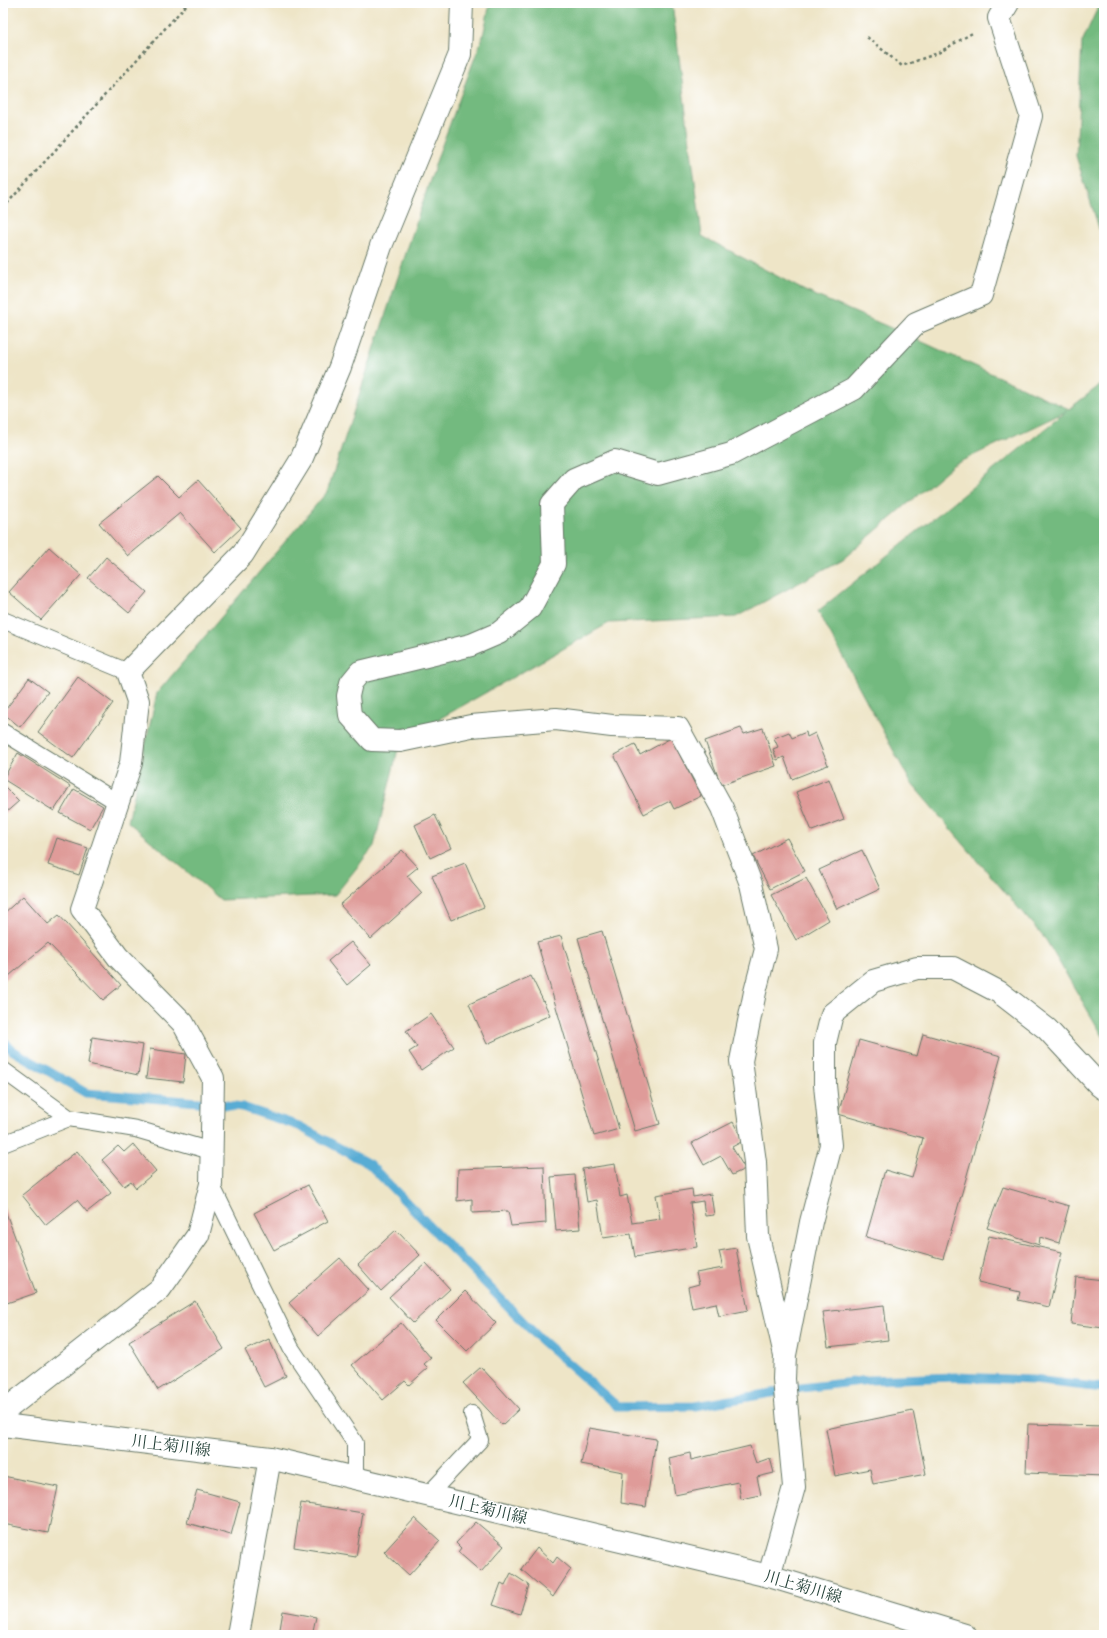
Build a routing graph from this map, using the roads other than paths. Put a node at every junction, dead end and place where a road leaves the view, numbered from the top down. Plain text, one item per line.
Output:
1 (462, 3) edge
2 (1004, 10) edge
3 (3, 620) edge
4 (128, 672) junction
5 (3, 732) edge
6 (117, 802) junction
7 (3, 1070) edge
8 (1104, 1089) edge
9 (69, 1118) junction
10 (3, 1144) edge
11 (211, 1151) junction
12 (211, 1184) junction
13 (785, 1355) junction
14 (3, 1412) edge
15 (472, 1414) dead end
16 (3, 1426) edge
17 (270, 1458) junction
18 (355, 1478) junction
19 (428, 1496) junction
20 (769, 1576) junction
21 (238, 1635) edge
22 (965, 1635) edge

1 - 4 street
2 - 13 street
3 - 4 lane
4 - 6 street
5 - 6 lane
6 - 11 street
7 - 9 lane
8 - 13 street
9 - 10 lane
9 - 11 lane
11 - 12 street
12 - 14 street
12 - 18 lane
13 - 20 street
15 - 19 lane
16 - 17 street, 川上菊川線
17 - 18 street, 川上菊川線
17 - 21 street
18 - 19 street, 川上菊川線
19 - 20 street, 川上菊川線
20 - 22 street, 川上菊川線

